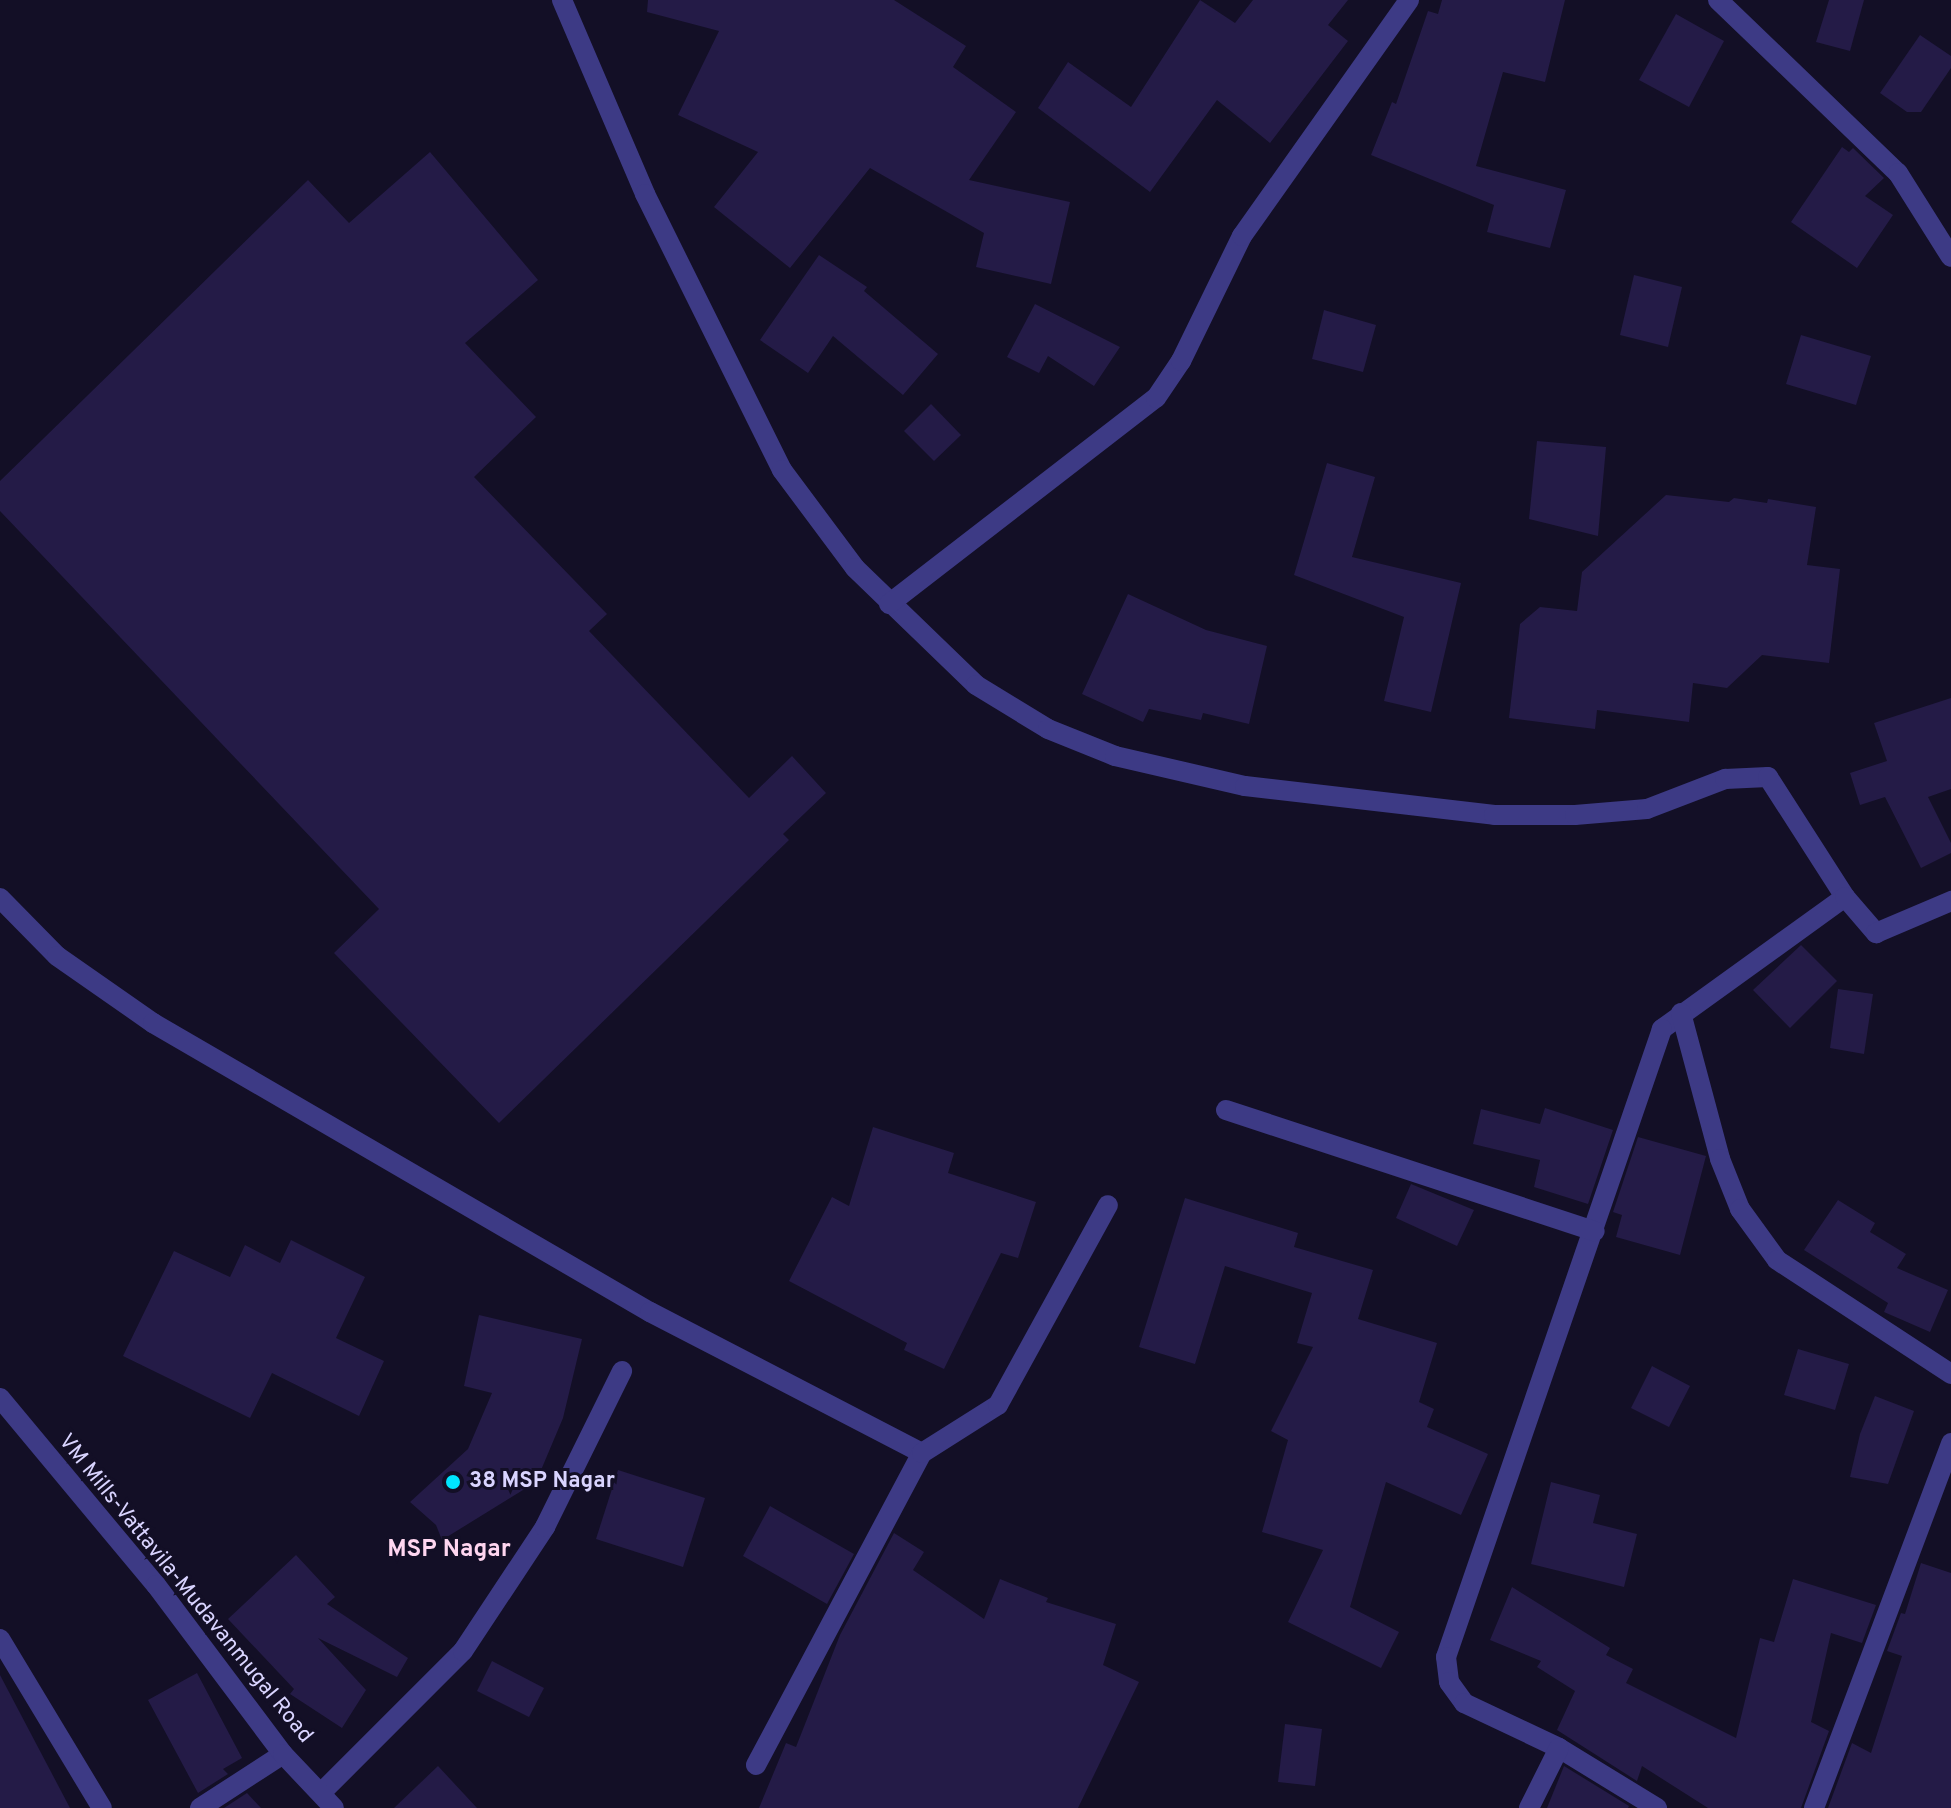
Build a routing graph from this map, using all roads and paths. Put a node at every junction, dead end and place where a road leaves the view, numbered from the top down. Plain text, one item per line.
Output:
1 (562, 0) edge
2 (1409, 0) edge
3 (1718, 0) edge
4 (1951, 257) edge
5 (889, 604) junction
6 (1845, 897) junction
7 (0, 898) edge
8 (1951, 901) edge
9 (1681, 1013) junction
10 (1226, 1110) dead end
11 (1108, 1205) dead end
12 (1595, 1231) junction
13 (622, 1371) dead end
14 (1951, 1374) edge
15 (0, 1398) edge
16 (1951, 1443) edge
17 (922, 1453) junction
18 (0, 1639) edge
19 (1559, 1748) junction
20 (283, 1754) junction
21 (756, 1765) dead end
22 (328, 1800) edge
23 (102, 1808) edge
24 (200, 1808) edge
25 (1529, 1808) edge
26 (1657, 1808) edge
27 (1814, 1808) edge

1 - 5 street
2 - 5 street
3 - 4 street
5 - 6 street
6 - 8 street
6 - 9 street
7 - 17 street
9 - 12 street
9 - 14 street
10 - 12 street
11 - 17 street
12 - 19 street
13 - 22 street
15 - 20 street, VM Mills-Vattavila-Mudavanmugal Road
16 - 27 street
17 - 21 street
18 - 23 street
19 - 25 street
19 - 26 street
20 - 22 street, VM Mills-Vattavila-Mudavanmugal Road
20 - 24 street

